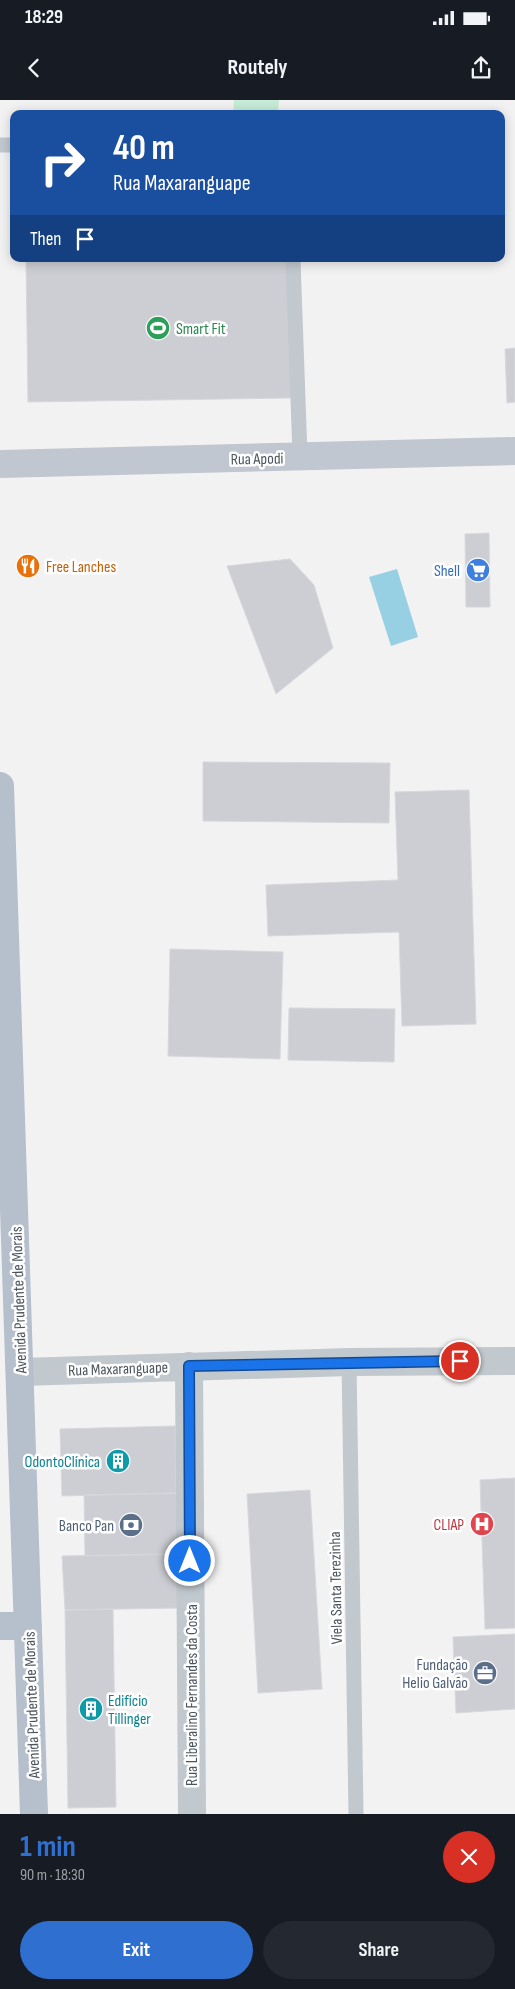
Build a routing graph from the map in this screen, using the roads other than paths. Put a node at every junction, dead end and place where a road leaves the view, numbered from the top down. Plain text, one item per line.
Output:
1 (292, 262) edge
2 (515, 451) edge
3 (300, 456) junction
4 (0, 464) edge
5 (0, 786) edge
6 (6, 1126) edge
7 (515, 1361) edge
8 (349, 1362) junction
9 (189, 1366) junction
10 (21, 1372) junction
11 (0, 1626) edge
12 (28, 1626) junction
13 (34, 1814) edge
14 (192, 1814) edge
15 (356, 1814) edge

1 - 3 lane
2 - 3 main road, Rua Apodi
3 - 4 main road, Rua Apodi
5 - 6 main road, Avenida Prudente de Morais
6 - 10 main road, Avenida Prudente de Morais
7 - 8 street, Rua Maxaranguape
8 - 9 street, Rua Maxaranguape
8 - 15 lane, Viela Santa Terezinha
9 - 10 street, Rua Maxaranguape
9 - 14 street, Rua Liberalino Fernandes da Costa
10 - 12 main road, Avenida Prudente de Morais
11 - 12 main road
12 - 13 main road, Avenida Prudente de Morais

